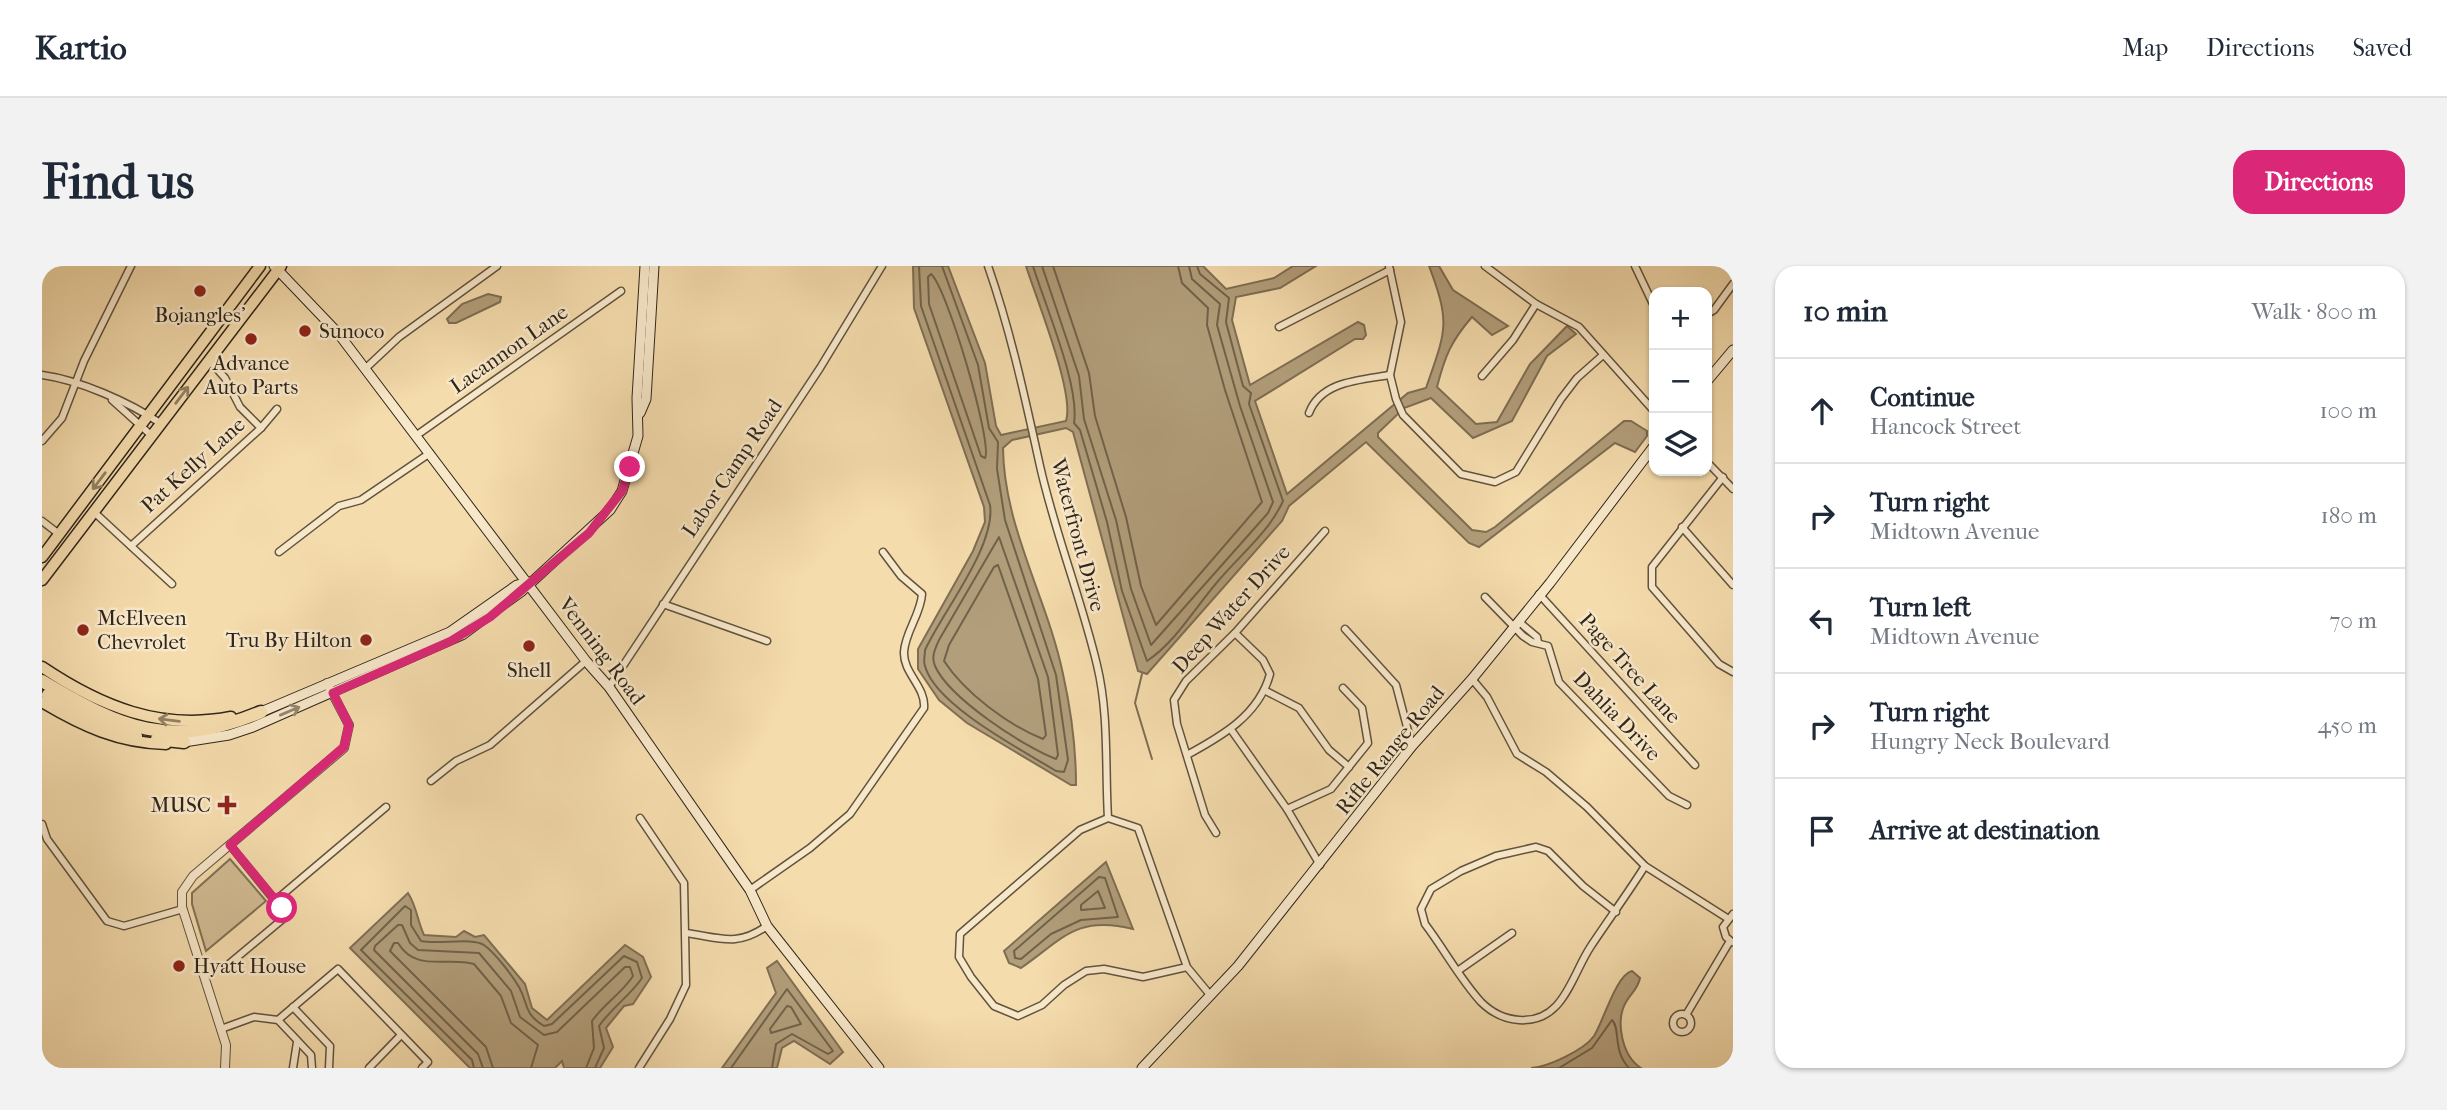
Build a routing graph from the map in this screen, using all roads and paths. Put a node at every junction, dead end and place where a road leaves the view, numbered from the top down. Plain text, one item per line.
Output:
1 (131, 266) edge
2 (260, 266) edge
3 (497, 266) edge
4 (645, 266) edge
5 (654, 266) edge
6 (882, 266) edge
7 (988, 266) edge
8 (1645, 266) edge
9 (1487, 267) edge
10 (277, 268) edge
11 (1389, 268) edge
12 (1637, 268) edge
13 (1733, 284) edge
14 (621, 291) dead end
15 (1649, 295) edge
16 (1536, 304) junction
17 (1712, 311) edge
18 (1279, 327) dead end
19 (1733, 350) edge
20 (1603, 355) junction
21 (209, 360) junction
22 (366, 368) junction
23 (42, 375) edge
24 (1390, 375) junction
25 (1712, 375) edge
26 (1482, 376) dead end
27 (75, 382) junction
28 (110, 399) junction
29 (1649, 406) edge
30 (277, 409) dead end
31 (1309, 413) dead end
32 (148, 415) junction
33 (639, 415) junction
34 (160, 423) junction
35 (140, 426) junction
36 (261, 428) junction
37 (417, 435) junction
38 (151, 436) junction
39 (42, 440) edge
40 (1649, 452) edge
41 (430, 453) junction
42 (1712, 467) edge
43 (1723, 477) junction
44 (1733, 489) edge
45 (94, 512) junction
46 (42, 521) edge
47 (1682, 527) junction
48 (1325, 531) dead end
49 (59, 534) junction
50 (131, 546) junction
51 (279, 552) dead end
52 (883, 552) dead end
53 (42, 557) edge
54 (42, 580) edge
55 (529, 582) junction
56 (172, 584) dead end
57 (1733, 585) edge
58 (1539, 594) junction
59 (1485, 597) dead end
60 (663, 604) junction
61 (1515, 624) junction
62 (1345, 629) dead end
63 (1235, 633) junction
64 (767, 641) dead end
65 (586, 661) junction
66 (42, 667) edge
67 (1733, 672) edge
68 (1472, 679) junction
69 (327, 683) junction
70 (609, 687) junction
71 (1343, 688) dead end
72 (45, 691) edge
73 (1266, 691) junction
74 (333, 693) junction
75 (261, 712) junction
76 (1232, 731) junction
77 (184, 742) joint
78 (1412, 746) junction
79 (1187, 755) junction
80 (1695, 765) dead end
81 (1349, 767) junction
82 (431, 781) dead end
83 (1687, 805) dead end
84 (386, 807) dead end
85 (1287, 809) junction
86 (640, 818) dead end
87 (1108, 818) junction
88 (42, 824) edge
89 (1216, 833) dead end
90 (230, 845) junction
91 (1320, 865) junction
92 (1645, 866) junction
93 (750, 890) junction
94 (276, 900) junction
95 (183, 909) junction
96 (1616, 912) junction
97 (1730, 916) edge
98 (767, 926) junction
99 (686, 933) junction
100 (1512, 933) dead end
101 (1731, 942) edge
102 (1187, 967) junction
103 (223, 969) dead end
104 (1459, 970) junction
105 (1211, 996) junction
106 (293, 1007) junction
107 (1686, 1015) dead end
108 (278, 1020) junction
109 (221, 1030) junction
110 (401, 1035) junction
111 (297, 1042) junction
112 (225, 1068) edge
113 (293, 1068) edge
114 (312, 1068) edge
115 (329, 1068) edge
116 (369, 1068) edge
117 (422, 1068) edge
118 (639, 1068) edge
119 (879, 1068) edge
120 (1142, 1068) edge

1 - 27 street
2 - 10 main road
2 - 32 highway
3 - 22 street
4 - 33 main road
5 - 33 main road
6 - 60 street, Labor Camp Road
7 - 87 street, Waterfront Drive
8 - 12 street
9 - 16 street
10 - 21 highway
10 - 22 main road, Venning Road
11 - 18 street
11 - 24 street
12 - 15 street
13 - 17 street
14 - 37 street, Lacannon Lane
16 - 20 street
16 - 26 street
19 - 25 main road
20 - 24 street
20 - 29 street
34 -> 21 highway
21 - 36 street
22 - 37 main road, Venning Road
23 - 27 street
24 - 31 street
27 - 28 street
27 - 39 street
28 - 32 street
28 - 35 street
30 - 36 street, Pat Kelly Lane
32 - 34 street
32 - 35 highway
33 - 55 main road
34 - 38 highway
35 - 38 street
35 -> 49 highway
36 - 50 street, Pat Kelly Lane
37 - 41 main road, Venning Road
38 - 45 highway
40 - 58 main road, Rifle Range Road
41 - 51 street
41 - 55 main road, Venning Road
42 - 43 street
43 - 44 street
43 - 47 street
45 - 50 street
45 - 54 highway
46 - 49 street
47 - 57 street
47 - 67 street
48 - 63 street, Deep Water Drive
49 - 53 highway
50 - 56 street
52 - 93 street
55 - 65 main road, Venning Road
55 - 69 main road
55 - 74 main road
58 - 61 main road, Rifle Range Road
58 - 80 street, Page Tree Lane
59 - 61 street, Dahlia Drive
60 - 64 street
60 - 70 street, Labor Camp Road
61 - 68 main road, Rifle Range Road
61 - 83 street, Dahlia Drive
62 - 78 street
63 - 73 street
63 - 79 street, Deep Water Drive
65 - 70 main road, Venning Road
65 - 82 street
75 -> 66 highway
68 - 78 main road, Rifle Range Road
68 - 92 street
69 - 74 street
69 - 75 main road
70 - 93 main road, Venning Road
71 - 81 street
72 - 75 highway
72 - 77 highway
73 - 76 street
73 - 81 street
77 -> 74 main road
74 - 90 street
76 - 79 street
76 - 85 street
78 - 91 main road, Rifle Range Road
79 - 89 street, Deep Water Drive
81 - 85 street
84 - 94 street
85 - 91 street
86 - 99 street
87 - 102 street
87 - 102 street
88 - 95 street
90 - 94 street
90 - 95 street
91 - 105 main road, Rifle Range Road
92 - 96 street
92 - 97 street
93 - 98 main road, Venning Road
94 - 103 street
95 - 109 street
96 - 104 street
96 - 104 street
97 - 101 street
98 - 99 street
98 - 119 main road, Venning Road
99 - 118 street
100 - 104 street
101 - 107 street
102 - 105 street
105 - 120 main road, Rifle Range Road
106 - 108 street
106 - 110 street
106 - 115 street
108 - 109 street
108 - 111 street
109 - 112 street
110 - 116 street
110 - 117 street
111 - 113 street
111 - 114 street

